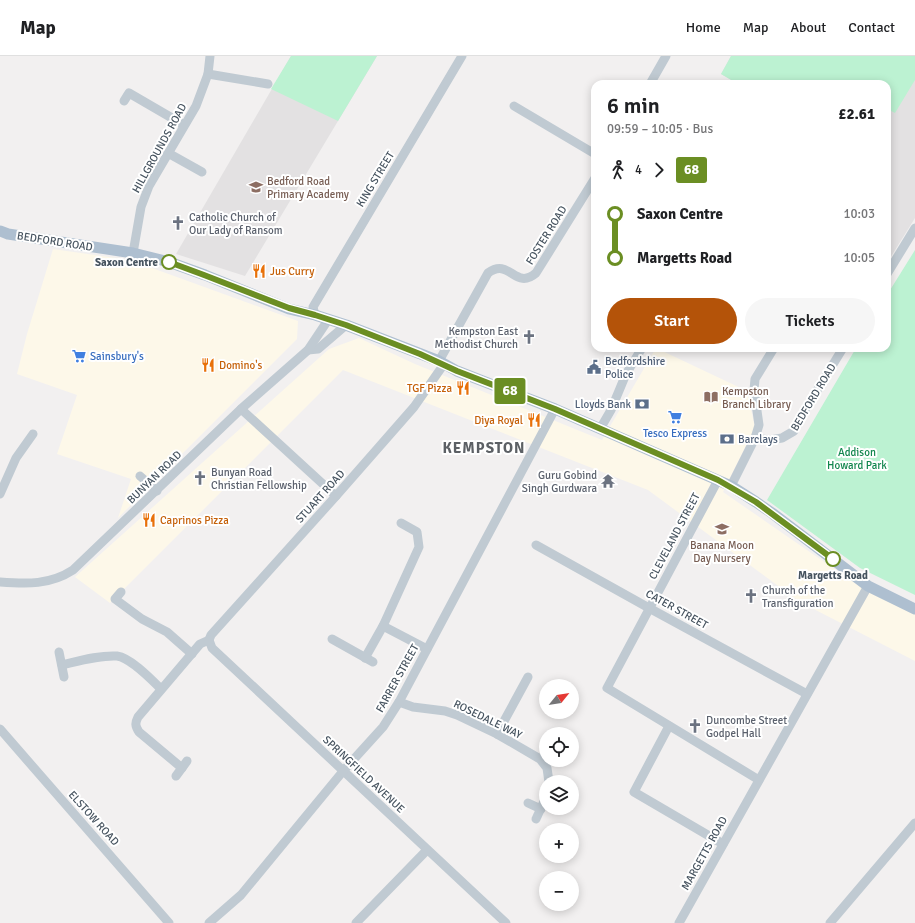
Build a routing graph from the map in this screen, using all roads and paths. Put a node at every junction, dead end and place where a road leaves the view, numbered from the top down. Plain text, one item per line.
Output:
1 (210, 56) edge
2 (462, 56) edge
3 (666, 56) edge
4 (208, 74) junction
5 (652, 80) edge
6 (268, 84) dead end
7 (124, 101) dead end
8 (514, 106) dead end
9 (184, 125) junction
10 (591, 152) edge
11 (168, 153) junction
12 (202, 172) dead end
13 (591, 184) edge
14 (915, 228) edge
15 (0, 231) edge
16 (133, 253) junction
17 (891, 267) edge
18 (315, 315) junction
19 (328, 320) junction
20 (346, 325) junction
21 (308, 350) junction
22 (640, 352) edge
23 (772, 352) edge
24 (841, 352) edge
25 (441, 363) junction
26 (241, 409) junction
27 (555, 409) junction
28 (600, 429) junction
29 (33, 434) dead end
30 (755, 438) junction
31 (140, 476) dead end
32 (718, 480) junction
33 (731, 486) junction
34 (157, 491) junction
35 (0, 494) edge
36 (336, 496) junction
37 (401, 523) dead end
38 (536, 545) dead end
39 (0, 582) edge
40 (868, 586) junction
41 (121, 592) dead end
42 (649, 608) junction
43 (915, 609) edge
44 (383, 626) junction
45 (332, 639) dead end
46 (209, 640) junction
47 (427, 649) junction
48 (59, 652) dead end
49 (192, 654) junction
50 (62, 665) junction
51 (64, 677) dead end
52 (528, 677) dead end
53 (161, 689) junction
54 (806, 694) junction
55 (399, 702) junction
56 (669, 726) junction
57 (0, 729) edge
58 (497, 734) junction
59 (344, 770) junction
60 (548, 775) edge
61 (176, 776) dead end
62 (759, 780) junction
63 (528, 803) dead end
64 (539, 808) edge
65 (539, 813) edge
66 (536, 819) dead end
67 (915, 823) edge
68 (723, 844) junction
69 (427, 850) junction
70 (169, 923) edge
71 (209, 923) edge
72 (356, 923) edge
73 (506, 923) edge
74 (679, 923) edge
75 (830, 923) edge

1 - 4 street, HILLGROUNDS ROAD
2 - 18 street, KING STREET
3 - 5 street
4 - 6 street
4 - 9 street, HILLGROUNDS ROAD
7 - 9 street
8 - 10 street
9 - 11 street, HILLGROUNDS ROAD
11 - 12 street
11 - 16 street, HILLGROUNDS ROAD
13 - 25 street, FOSTER ROAD
14 - 17 street
15 - 16 main road, BEDFORD ROAD
16 - 18 main road, BEDFORD ROAD
18 - 19 main road, BEDFORD ROAD
19 - 20 main road, BEDFORD ROAD
19 - 21 street, BUNYAN ROAD
20 - 21 street, BUNYAN ROAD
20 - 25 main road, BEDFORD ROAD
21 - 26 street, BUNYAN ROAD
22 - 28 street
23 - 30 street
24 - 30 street, BEDFORD ROAD
25 - 27 main road, BEDFORD ROAD
25 - 36 street, STUART ROAD
26 - 34 street, BUNYAN ROAD
26 - 36 street
27 - 28 main road, BEDFORD ROAD
27 - 47 street, FARRER STREET
28 - 32 main road, BEDFORD ROAD
29 - 35 street
30 - 33 street
31 - 34 street
32 - 33 main road, BEDFORD ROAD
32 - 42 street, CLEVELAND STREET
33 - 40 main road, BEDFORD ROAD
34 - 39 street, BUNYAN ROAD
36 - 46 street, STUART ROAD
37 - 44 street
38 - 42 street, CATER STREET
40 - 43 main road, BEDFORD ROAD
40 - 54 street, MARGETTS ROAD
41 - 49 street
42 - 54 street, CATER STREET
42 - 56 street, CLEVELAND STREET
44 - 45 street
44 - 47 street
46 - 49 street, STUART ROAD
46 - 59 street, SPRINGFIELD AVENUE
47 - 55 street, FARRER STREET
48 - 50 street
49 - 53 street, STUART ROAD
50 - 51 street
50 - 53 street
52 - 58 street
53 - 61 street, STUART ROAD
54 - 62 street, MARGETTS ROAD
55 - 58 street, ROSEDALE WAY
55 - 59 street, FARRER STREET
56 - 62 street
56 - 68 street
57 - 70 street, ELSTOW ROAD
58 - 60 street, ROSEDALE WAY
59 - 69 street, SPRINGFIELD AVENUE
59 - 71 street, FARRER STREET
62 - 68 street, MARGETTS ROAD
63 - 64 street
65 - 66 street
67 - 75 street
68 - 74 street, MARGETTS ROAD
69 - 72 street
69 - 73 street, SPRINGFIELD AVENUE

